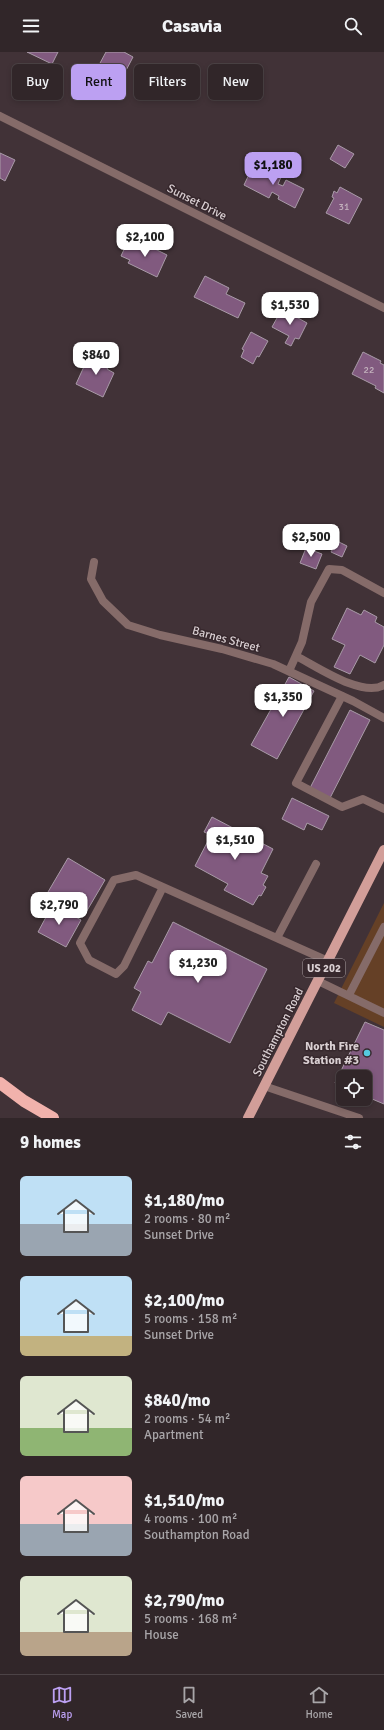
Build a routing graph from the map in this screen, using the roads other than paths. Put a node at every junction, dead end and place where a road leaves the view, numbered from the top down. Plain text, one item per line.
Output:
1 (0, 116) edge
2 (384, 308) edge
3 (94, 562) dead end
4 (384, 593) edge
5 (296, 656) junction
6 (289, 672) junction
7 (384, 685) edge
8 (342, 696) junction
9 (384, 718) edge
10 (384, 809) edge
11 (384, 850) edge
12 (316, 864) dead end
13 (163, 887) junction
14 (384, 927) edge
15 (277, 938) junction
16 (328, 962) junction
17 (318, 981) junction
18 (349, 995) junction
19 (384, 1013) edge
20 (0, 1083) edge
21 (264, 1086) junction
22 (53, 1118) edge
23 (248, 1118) edge
24 (360, 1118) edge

1 - 2 street, Sunset Drive
3 - 6 street, Barnes Street
4 - 5 street
5 - 6 street
5 - 7 street
6 - 8 street, Barnes Street
8 - 9 street, Barnes Street
8 - 10 street
11 - 16 main road, Southampton Road / US 202
12 - 15 street
13 - 13 street
13 - 15 street
14 - 18 street
15 - 16 street
16 - 17 main road, Southampton Road / US 202
17 - 18 street
17 - 21 main road, Southampton Road / US 202
18 - 19 street
20 - 22 highway
21 - 23 main road, Southampton Road / US 202
21 - 24 street

